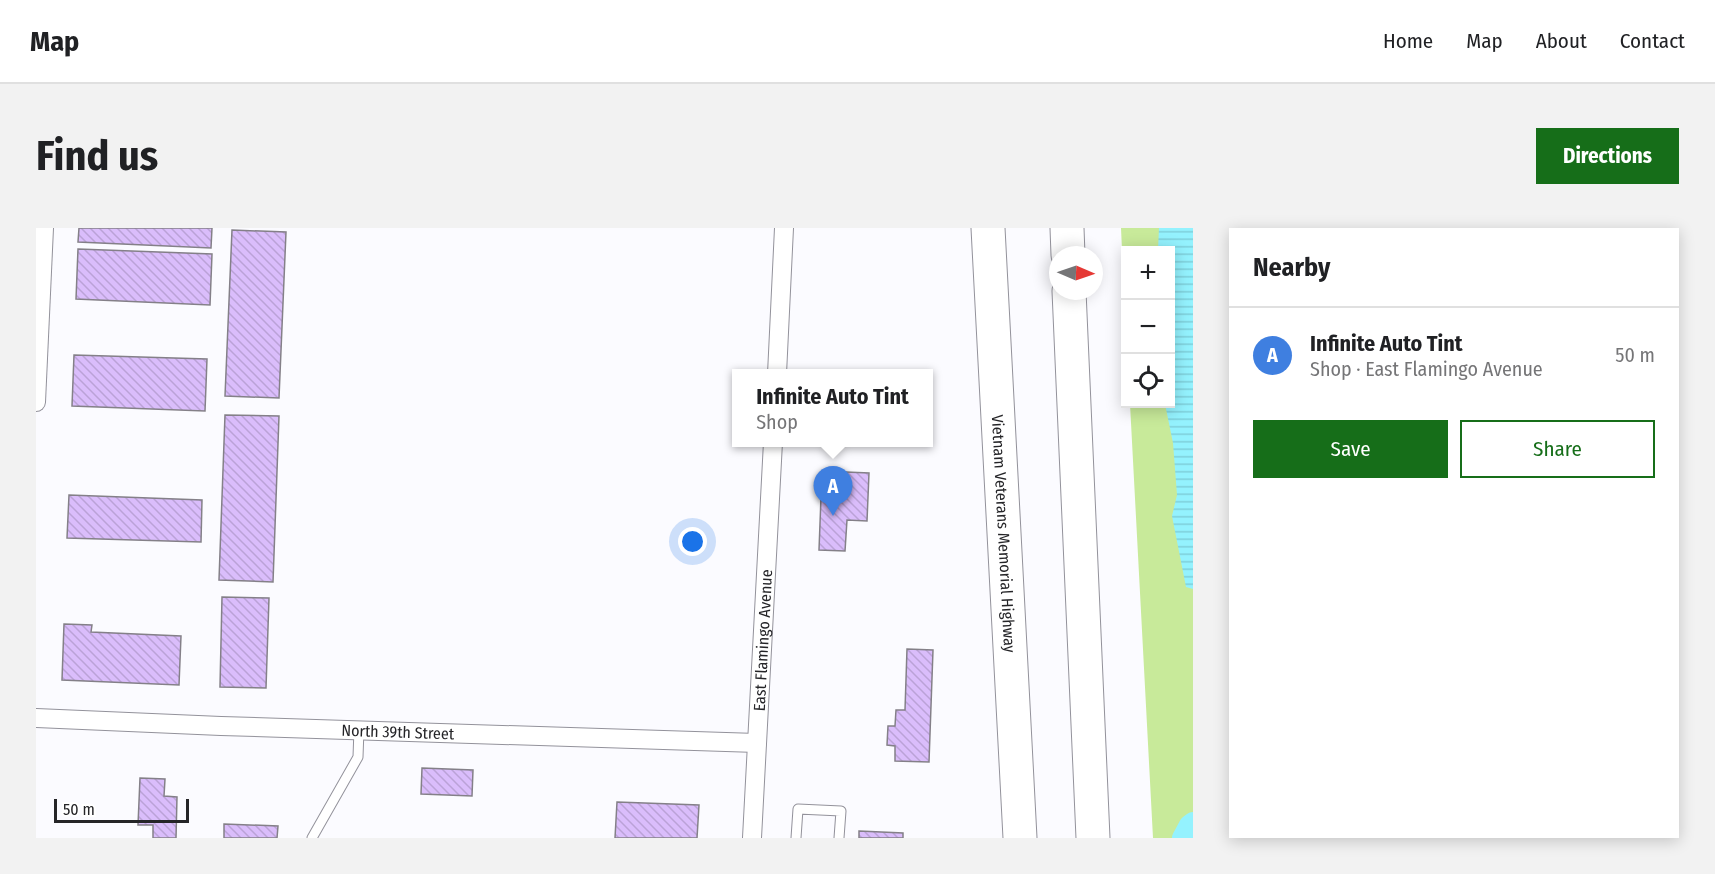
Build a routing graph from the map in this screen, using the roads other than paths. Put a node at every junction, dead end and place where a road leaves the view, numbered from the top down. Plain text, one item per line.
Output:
1 (44, 228) edge
2 (784, 228) edge
3 (988, 228) edge
4 (1067, 228) edge
5 (1068, 246) edge
6 (1070, 300) edge
7 (38, 337) edge
8 (777, 369) edge
9 (36, 402) edge
10 (773, 447) edge
11 (36, 718) edge
12 (358, 729) junction
13 (757, 742) junction
14 (312, 838) edge
15 (752, 838) edge
16 (796, 838) edge
17 (839, 838) edge
18 (1020, 838) edge
19 (1093, 838) edge

1 - 7 street
2 - 8 street
3 - 18 highway, Vietnam Veterans Memorial Highway
4 - 5 highway
6 - 19 highway
7 - 9 street
10 - 13 street, East Flamingo Avenue
11 - 12 street, North 39th Street
12 - 13 street, North 39th Street
12 - 14 lane
13 - 15 street, East Flamingo Avenue
16 - 17 lane

